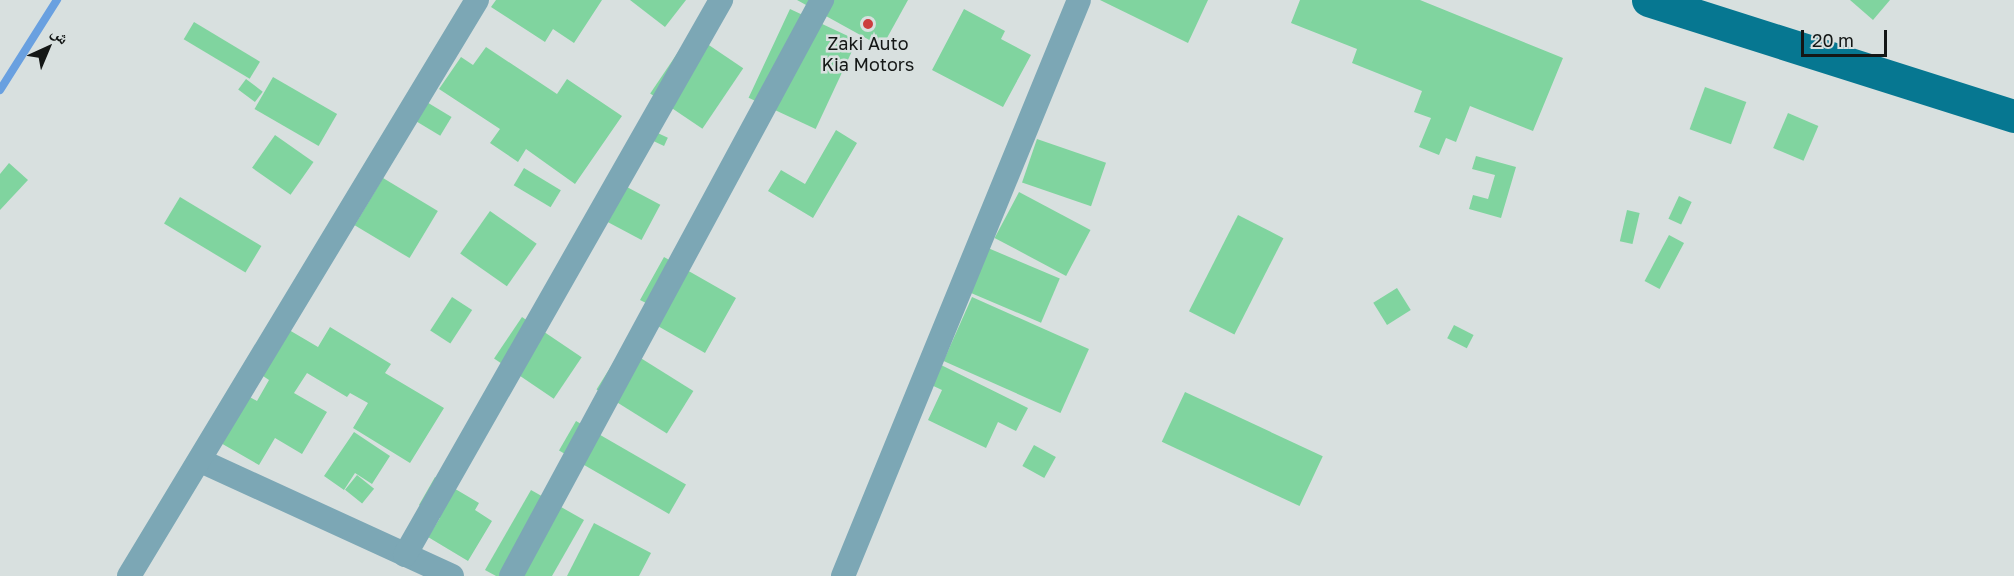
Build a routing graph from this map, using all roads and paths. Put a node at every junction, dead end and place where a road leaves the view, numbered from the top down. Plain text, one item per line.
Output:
1 (477, 0) edge
2 (721, 0) edge
3 (822, 0) edge
4 (1079, 0) edge
5 (1648, 0) edge
6 (2014, 116) edge
7 (201, 461) junction
8 (405, 555) junction
9 (129, 576) edge
10 (452, 576) edge
11 (511, 576) edge
12 (843, 576) edge

1 - 7 street
2 - 8 street
3 - 11 street
4 - 12 street
5 - 6 main road
7 - 8 street
7 - 9 street
8 - 10 street

